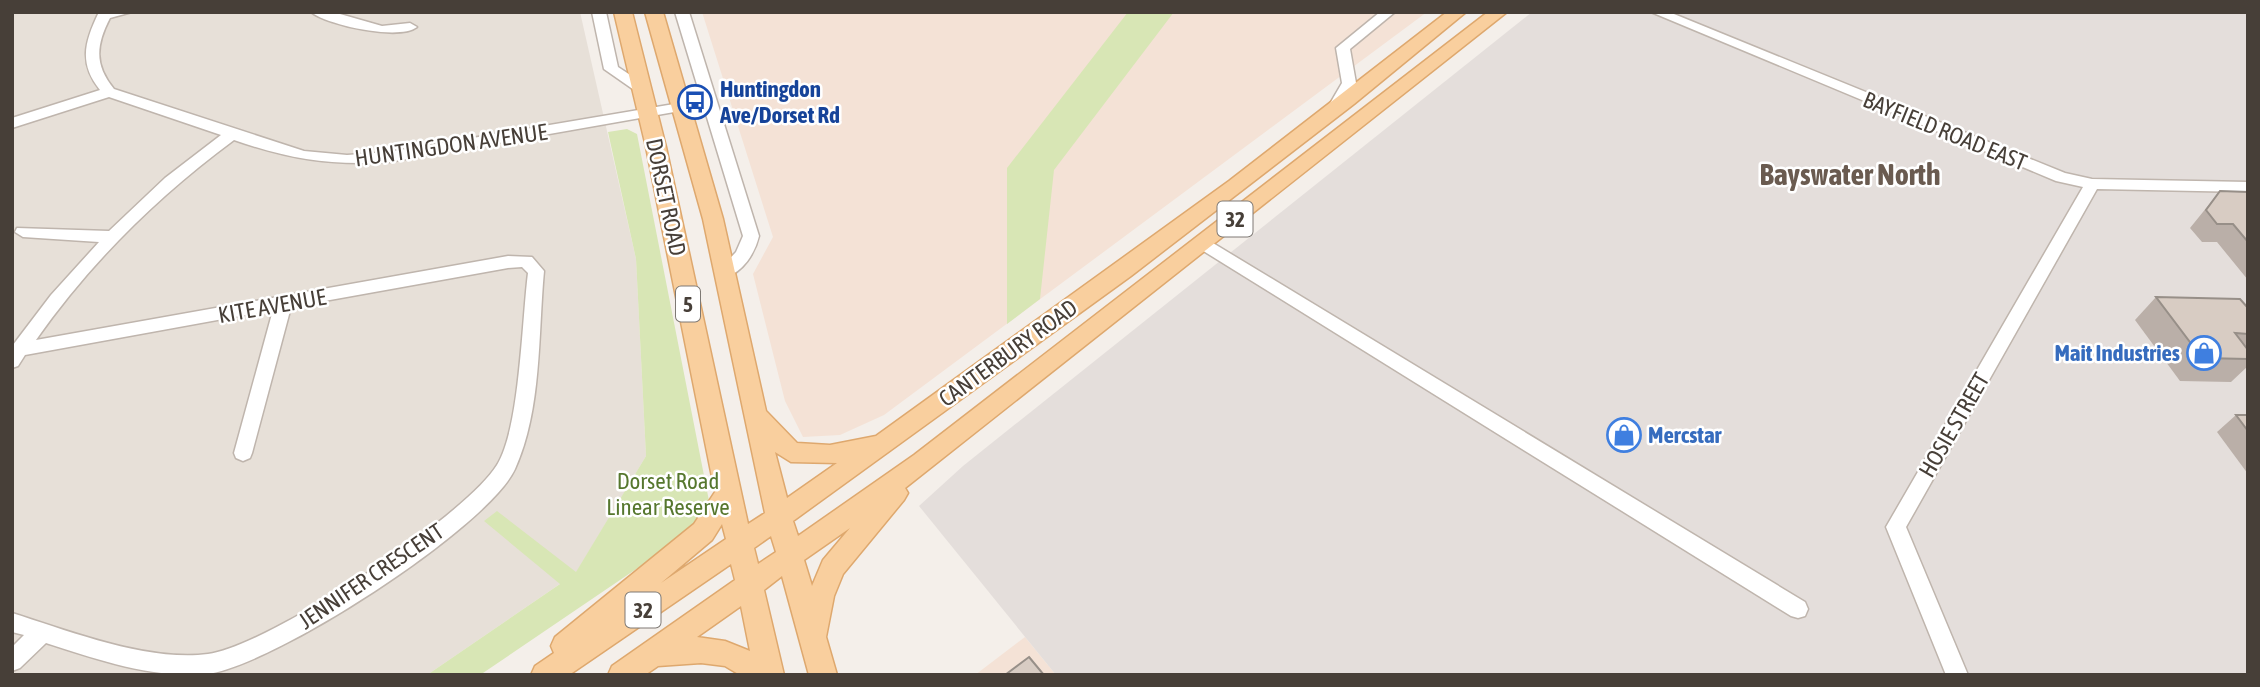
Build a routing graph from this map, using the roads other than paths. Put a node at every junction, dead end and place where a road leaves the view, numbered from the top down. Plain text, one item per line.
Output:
1 (126, 12) edge
2 (317, 12) edge
3 (599, 12) edge
4 (623, 12) edge
5 (654, 12) edge
6 (682, 12) edge
7 (1389, 12) edge
8 (1458, 12) edge
9 (1499, 12) edge
10 (1657, 12) edge
11 (105, 14) edge
12 (410, 26) dead end
13 (642, 89) junction
14 (109, 92) junction
15 (680, 107) junction
16 (1335, 107) junction
17 (648, 115) junction
18 (12, 123) edge
19 (1310, 127) junction
20 (231, 135) junction
21 (1336, 140) junction
22 (2092, 184) junction
23 (2248, 187) edge
24 (23, 232) dead end
25 (115, 237) junction
26 (1203, 243) junction
27 (526, 261) joint
28 (726, 271) junction
29 (283, 304) junction
30 (16, 356) edge
31 (755, 415) junction
32 (887, 439) junction
33 (243, 453) dead end
34 (923, 462) junction
35 (728, 492) junction
36 (779, 519) junction
37 (741, 545) junction
38 (791, 558) junction
39 (750, 587) junction
40 (1798, 609) dead end
41 (12, 622) edge
42 (42, 632) junction
43 (813, 636) junction
44 (654, 653) junction
45 (12, 661) edge
46 (530, 675) edge
47 (544, 675) edge
48 (622, 675) edge
49 (762, 675) edge
50 (770, 675) edge
51 (823, 675) edge
52 (1957, 675) edge

1 - 11 street
2 - 12 street
3 - 13 street
4 - 13 main road, DORSET ROAD / 5
5 - 15 main road, DORSET ROAD / 5
6 - 28 street
7 - 16 street
8 - 16 main road, CANTERBURY ROAD / 32
9 - 21 main road, CANTERBURY ROAD / 32
10 - 22 street, BAYFIELD ROAD EAST
11 - 14 street
13 - 17 main road, DORSET ROAD / 5
14 - 18 street
14 - 20 street, HUNTINGDON AVENUE
15 - 17 street, HUNTINGDON AVENUE
15 - 28 main road, DORSET ROAD / 5
16 - 19 main road, CANTERBURY ROAD / 32
17 - 20 street, HUNTINGDON AVENUE
17 - 35 main road, DORSET ROAD / 5
19 - 21 main road
19 - 32 main road, CANTERBURY ROAD / 32
20 - 25 street
21 - 26 main road, CANTERBURY ROAD / 32
22 - 23 street, BAYFIELD ROAD EAST
22 - 52 street, HOSIE STREET
24 - 25 street
25 - 30 street
26 - 34 main road, CANTERBURY ROAD / 32
26 - 40 street
27 - 29 street, KITE AVENUE
27 - 42 street, JENNIFER CRESCENT
28 - 31 main road, DORSET ROAD / 5
29 - 30 street, KITE AVENUE
29 - 33 street
31 - 32 main road
31 - 36 main road, DORSET ROAD / 5
32 - 36 main road, CANTERBURY ROAD / 32
34 - 38 main road, CANTERBURY ROAD / 32
34 - 43 main road
35 - 37 main road, DORSET ROAD / 5
35 - 46 main road
36 - 37 main road, CANTERBURY ROAD / 32
36 - 38 main road, DORSET ROAD / 5
37 - 39 main road, DORSET ROAD / 5
37 - 47 main road, CANTERBURY ROAD / 32
38 - 39 main road, CANTERBURY ROAD / 32
38 - 43 main road, DORSET ROAD / 5
39 - 44 main road, CANTERBURY ROAD / 32
39 - 50 main road, DORSET ROAD / 5
41 - 42 street, JENNIFER CRESCENT
42 - 45 street
43 - 51 main road, DORSET ROAD / 5
44 - 48 main road, CANTERBURY ROAD / 32
44 - 49 main road

